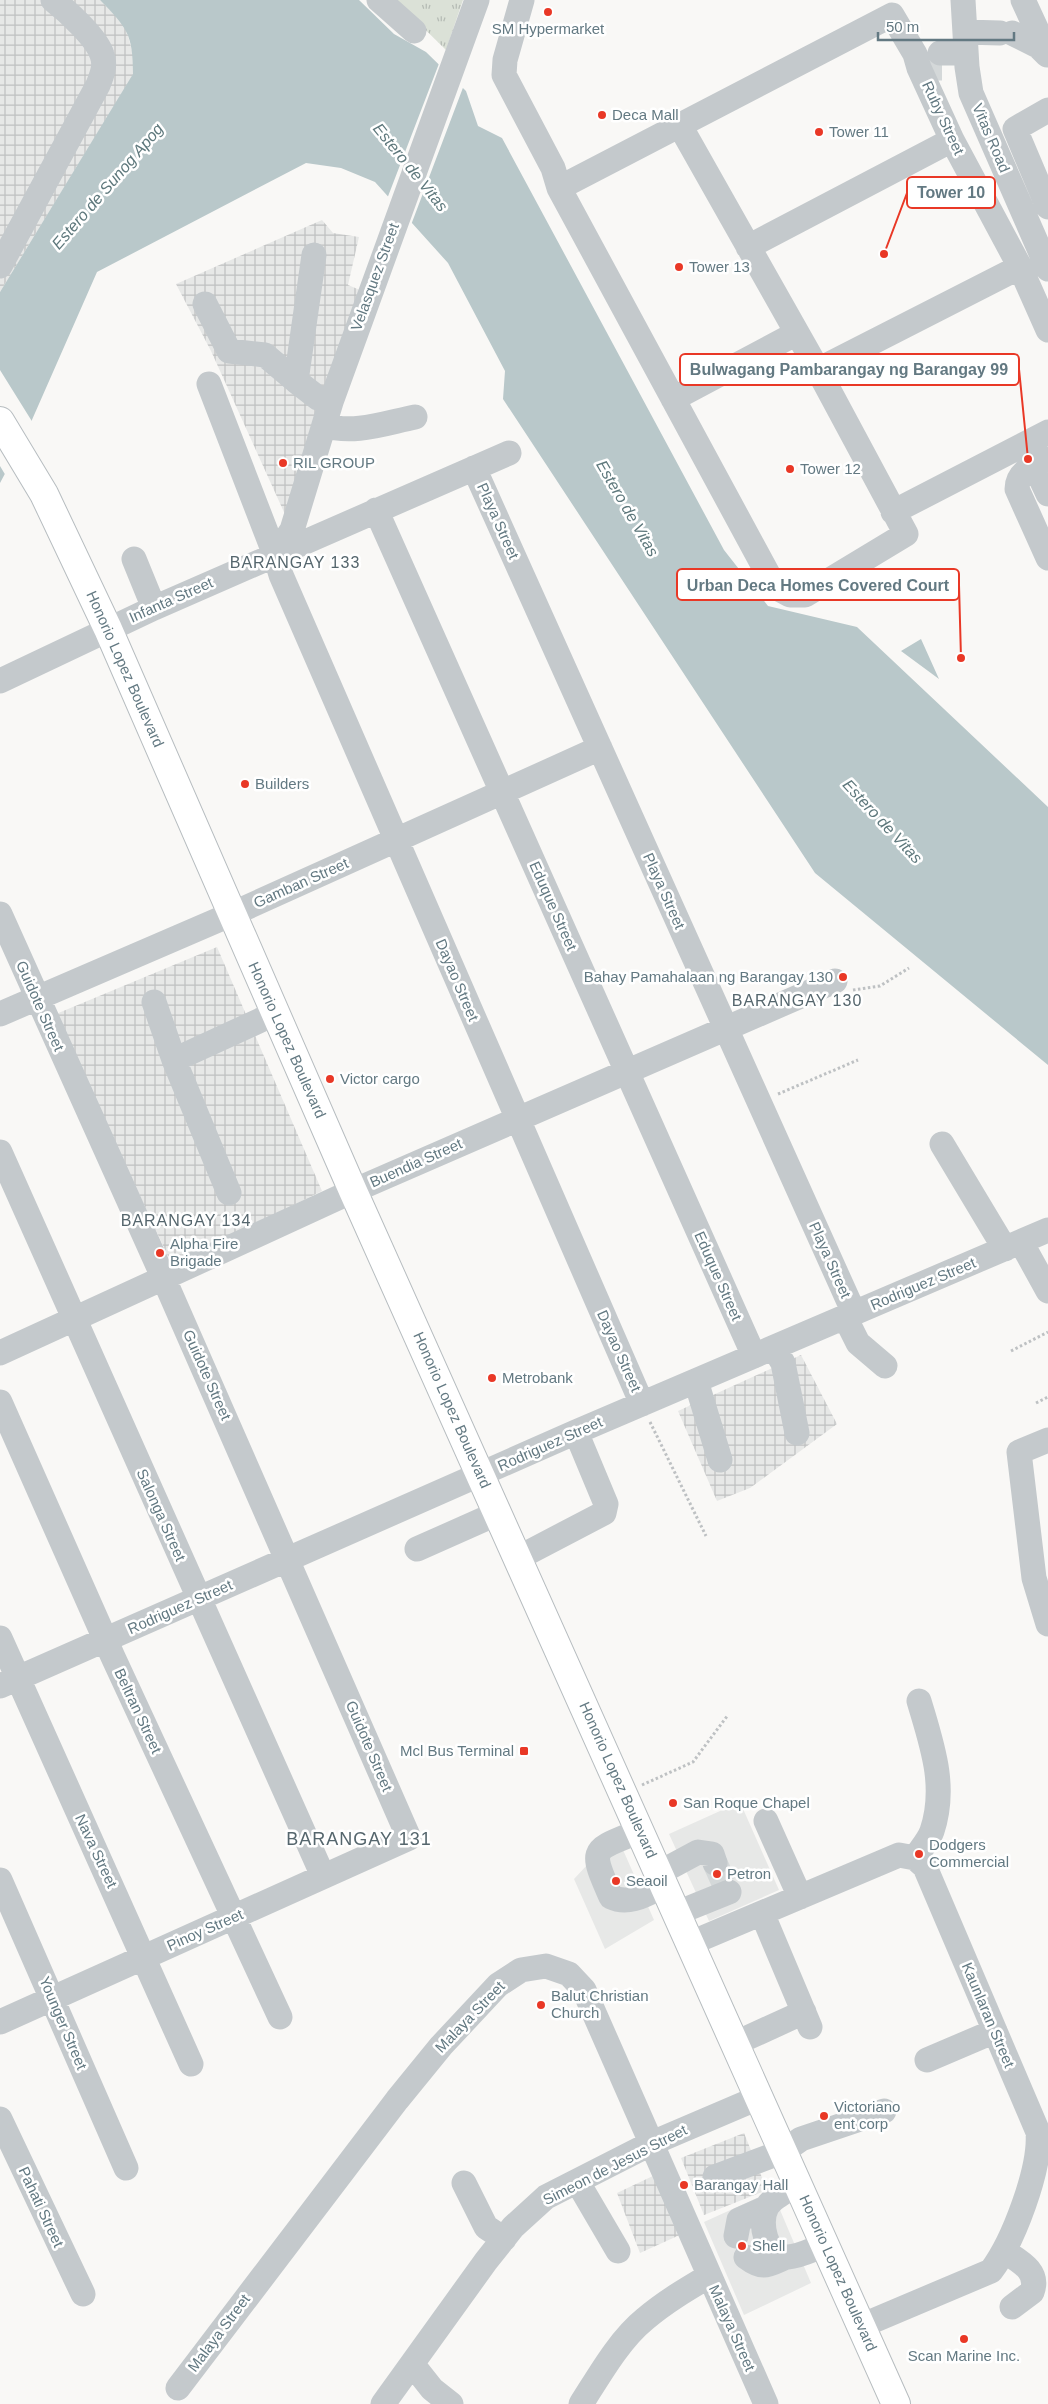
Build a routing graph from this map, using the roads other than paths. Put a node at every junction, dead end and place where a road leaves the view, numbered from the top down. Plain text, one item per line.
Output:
1 (53, 0) edge
2 (379, 0) edge
3 (477, 0) edge
4 (963, 0) edge
5 (1023, 0) edge
6 (518, 1) edge
7 (414, 31) dead end
8 (966, 49) junction
9 (1048, 55) edge
10 (929, 61) junction
11 (1048, 110) edge
12 (679, 124) junction
13 (952, 140) junction
14 (559, 188) junction
15 (1048, 206) edge
16 (748, 247) junction
17 (314, 255) dead end
18 (0, 266) edge
19 (1020, 267) junction
20 (1048, 269) edge
21 (205, 304) dead end
22 (1048, 330) edge
23 (797, 332) junction
24 (818, 370) junction
25 (296, 381) junction
26 (209, 384) dead end
27 (673, 399) junction
28 (327, 414) junction
29 (415, 417) dead end
30 (0, 421) edge
31 (1048, 432) edge
32 (509, 453) dead end
33 (1041, 463) edge
34 (474, 468) junction
35 (1048, 494) edge
36 (376, 510) junction
37 (893, 512) junction
38 (275, 555) junction
39 (1048, 558) edge
40 (134, 559) dead end
41 (154, 608) junction
42 (108, 629) junction
43 (0, 681) edge
44 (600, 748) junction
45 (502, 792) junction
46 (396, 840) junction
47 (0, 914) edge
48 (232, 914) junction
49 (835, 982) road end
50 (37, 999) junction
51 (154, 1002) dead end
52 (276, 1013) junction
53 (0, 1014) edge
54 (726, 1028) junction
55 (174, 1060) junction
56 (626, 1071) junction
57 (517, 1118) junction
58 (942, 1144) dead end
59 (0, 1152) edge
60 (353, 1191) junction
61 (229, 1193) dead end
62 (1048, 1230) edge
63 (1013, 1245) junction
64 (164, 1279) junction
65 (1048, 1291) edge
66 (850, 1315) junction
67 (74, 1320) junction
68 (764, 1352) junction
69 (0, 1353) edge
70 (885, 1366) dead end
71 (696, 1381) junction
72 (0, 1402) edge
73 (642, 1404) junction
74 (576, 1432) junction
75 (797, 1432) dead end
76 (1048, 1440) edge
77 (720, 1460) dead end
78 (481, 1474) junction
79 (498, 1513) junction
80 (417, 1549) dead end
81 (518, 1558) junction
82 (288, 1559) junction
83 (198, 1599) junction
84 (1048, 1624) edge
85 (0, 1638) edge
86 (106, 1640) junction
87 (9, 1682) edge
88 (920, 1701) dead end
89 (766, 1821) dead end
90 (640, 1831) junction
91 (409, 1838) joint
92 (915, 1858) junction
93 (324, 1876) junction
94 (662, 1879) junction
95 (723, 1879) junction
96 (0, 1880) edge
97 (800, 1897) junction
98 (677, 1913) junction
99 (233, 1917) junction
100 (753, 1917) junction
101 (691, 1943) junction
102 (144, 1957) junction
103 (53, 1998) junction
104 (280, 2017) dead end
105 (0, 2022) edge
106 (995, 2031) junction
107 (736, 2043) junction
108 (926, 2060) dead end
109 (191, 2064) dead end
110 (760, 2098) junction
111 (884, 2111) dead end
112 (0, 2119) edge
113 (650, 2144) junction
114 (784, 2151) junction
115 (126, 2168) dead end
116 (715, 2177) dead end
117 (577, 2181) junction
118 (464, 2183) dead end
119 (798, 2184) junction
120 (766, 2208) junction
121 (504, 2239) junction
122 (825, 2245) junction
123 (618, 2251) dead end
124 (1004, 2251) junction
125 (786, 2257) junction
126 (709, 2276) junction
127 (83, 2294) dead end
128 (1012, 2307) dead end
129 (861, 2326) junction
130 (413, 2366) junction
131 (178, 2388) dead end
132 (383, 2404) edge
133 (451, 2404) edge
134 (581, 2404) edge
135 (766, 2404) edge
136 (896, 2404) edge

1 - 18 street
2 - 7 street
3 - 28 street, Velasquez Street
4 - 8 street, Vitas Road
5 - 9 street
6 - 14 street
8 - 9 street
8 - 10 street
8 - 20 street, Vitas Road
10 - 12 street, Ruby Street
10 - 13 street, Ruby Street
11 - 15 street
12 - 14 street
12 - 16 street
13 - 16 street
13 - 19 street, Ruby Street
14 - 27 street
16 - 23 street
17 - 25 street
19 - 22 street, Ruby Street
19 - 24 street
21 - 25 street
23 - 24 street
23 - 27 street
24 - 37 street
25 - 28 street
26 - 38 street, Dayao Street
27 - 37 street
28 - 29 street
28 - 38 street, Velasquez Street
30 - 42 main road, Honorio Lopez Boulevard
31 - 37 street
32 - 34 street, Infanta Street
33 - 35 street
33 - 39 street
34 - 36 street, Infanta Street
34 - 44 street, Playa Street
36 - 38 street, Infanta Street
36 - 45 street, Eduque Street
38 - 41 street, Infanta Street
38 - 46 street, Dayao Street
40 - 41 street
41 - 42 street, Infanta Street
42 - 43 street, Infanta Street
42 - 48 main road, Honorio Lopez Boulevard
44 - 45 street, Gamban Street
44 - 54 street, Playa Street
45 - 46 street, Gamban Street
45 - 56 street, Eduque Street
46 - 48 street, Gamban Street
46 - 57 street, Dayao Street
47 - 50 street, Guidote Street
48 - 50 street, Gamban Street
48 - 52 main road, Honorio Lopez Boulevard
49 - 54 street, Buendia Street
50 - 53 street, Gamban Street
50 - 64 street, Guidote Street
51 - 55 street
52 - 55 street
52 - 60 main road, Honorio Lopez Boulevard
54 - 56 street, Buendia Street
54 - 66 street, Playa Street
55 - 61 street
56 - 57 street, Buendia Street
56 - 68 street, Eduque Street
57 - 60 street, Buendia Street
57 - 73 street, Dayao Street
58 - 63 street
59 - 67 street, Salonga Street
60 - 64 street, Buendia Street
60 - 78 main road, Honorio Lopez Boulevard
62 - 63 street, Rodriguez Street
63 - 65 street
63 - 66 street, Rodriguez Street
64 - 67 street, Buendia Street
64 - 82 street, Guidote Street
66 - 68 street, Rodriguez Street
66 - 70 street, Playa Street
67 - 69 street, Buendia Street
67 - 83 street, Salonga Street
68 - 71 street, Rodriguez Street
68 - 75 street, Eduque Street
71 - 73 street, Rodriguez Street
71 - 77 street
72 - 86 street, Beltran Street
73 - 74 street, Rodriguez Street
74 - 78 street, Rodriguez Street
74 - 81 street
76 - 84 street
78 - 79 main road, Honorio Lopez Boulevard
78 - 82 street, Rodriguez Street
79 - 80 street
79 - 81 main road, Honorio Lopez Boulevard
81 - 90 main road, Honorio Lopez Boulevard
82 - 83 street, Rodriguez Street
82 - 91 street, Guidote Street
83 - 86 street, Rodriguez Street
83 - 93 street, Salonga Street
85 - 87 street, Nava Street
86 - 87 street, Rodriguez Street
86 - 99 street, Beltran Street
87 - 102 street, Nava Street
88 - 92 street
89 - 97 street
90 - 94 main road, Honorio Lopez Boulevard
90 - 94 street
91 - 93 street, Pinoy Street
92 - 97 street
92 - 106 street, Kaunlaran Street
93 - 99 street, Pinoy Street
94 - 95 street
94 - 98 main road, Honorio Lopez Boulevard
95 - 98 street
95 - 100 street
96 - 103 street, Younger Street
97 - 100 street
98 - 101 main road, Honorio Lopez Boulevard
99 - 102 street, Pinoy Street
99 - 104 street, Beltran Street
100 - 101 street
100 - 107 street
101 - 107 main road, Honorio Lopez Boulevard
102 - 103 street, Pinoy Street
102 - 109 street, Nava Street
103 - 105 street, Pinoy Street
103 - 115 street, Younger Street
106 - 108 street
106 - 124 street, Kaunlaran Street
107 - 110 main road, Honorio Lopez Boulevard
110 - 113 street, Simeon de Jesus Street
110 - 114 main road, Honorio Lopez Boulevard
111 - 114 street
112 - 127 street, Pahati Street
113 - 117 street, Simeon de Jesus Street
113 - 126 street, Malaya Street
113 - 131 street, Malaya Street
114 - 116 street
114 - 119 main road, Honorio Lopez Boulevard
117 - 121 street, Simeon de Jesus Street
117 - 123 street
118 - 121 street
119 - 120 street
119 - 122 main road, Honorio Lopez Boulevard
120 - 125 street
120 - 125 street
121 - 130 street, Simeon de Jesus Street
122 - 125 street
122 - 129 main road, Honorio Lopez Boulevard
124 - 128 street
124 - 129 street, Kaunlaran Street
126 - 134 street
126 - 135 street, Malaya Street
129 - 136 main road, Honorio Lopez Boulevard
130 - 132 street, Simeon de Jesus Street
130 - 133 street

